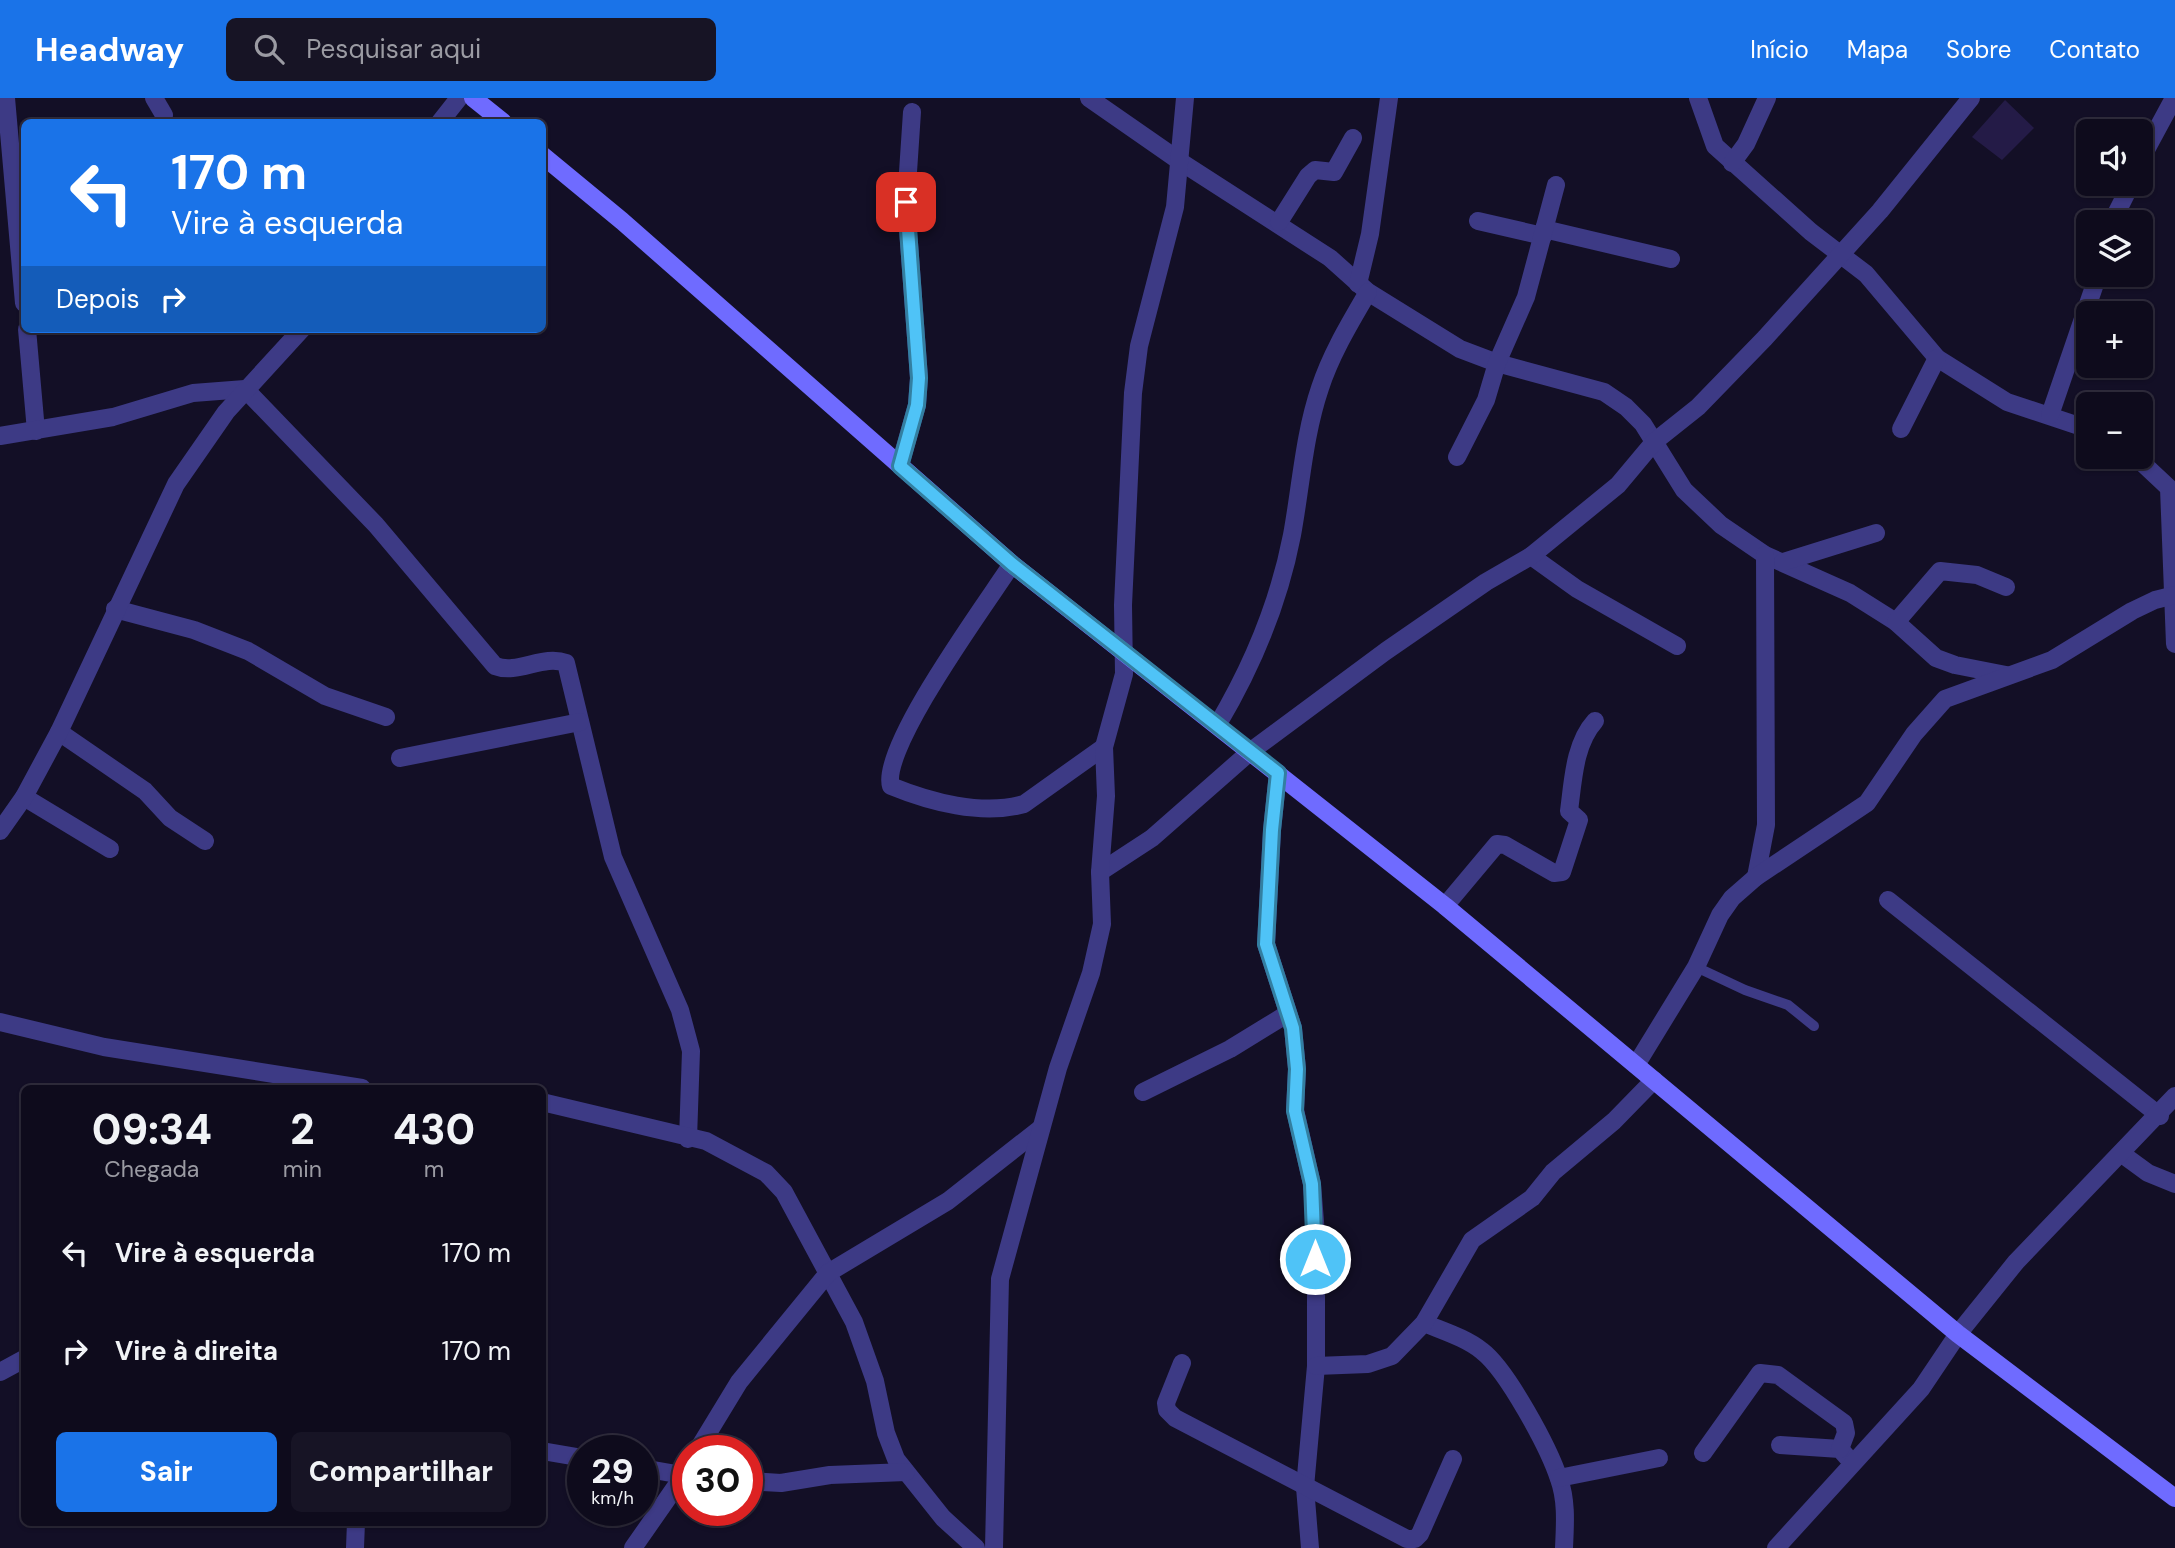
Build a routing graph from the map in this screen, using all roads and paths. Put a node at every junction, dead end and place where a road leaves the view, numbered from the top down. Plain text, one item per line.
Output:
1 (6, 98) edge
2 (154, 98) edge
3 (459, 98) edge
4 (473, 98) edge
5 (1089, 98) edge
6 (1185, 98) edge
7 (1389, 98) edge
8 (1698, 98) edge
9 (1767, 98) edge
10 (1971, 98) edge
11 (2174, 98) edge
12 (912, 112) dead end
13 (164, 115) dead end
14 (442, 119) edge
15 (499, 119) edge
16 (2153, 137) edge
17 (1353, 138) dead end
18 (546, 158) edge
19 (1181, 162) junction
20 (1732, 163) junction
21 (1556, 185) dead end
22 (1478, 220) dead end
23 (1279, 222) junction
24 (1543, 232) junction
25 (1841, 253) junction
26 (1671, 259) dead end
27 (21, 269) edge
28 (2094, 287) edge
29 (1363, 288) junction
30 (27, 333) edge
31 (298, 333) edge
32 (1937, 358) junction
33 (1497, 363) junction
34 (245, 389) junction
35 (2050, 415) junction
36 (2076, 425) edge
37 (1901, 429) dead end
38 (36, 431) junction
39 (0, 436) edge
40 (1654, 442) junction
41 (1457, 457) dead end
42 (900, 466) junction
43 (2149, 469) edge
44 (1876, 533) dead end
45 (1765, 555) junction
46 (1531, 556) junction
47 (1783, 562) junction
48 (1012, 564) junction
49 (2174, 575) edge
50 (2006, 587) dead end
51 (2175, 595) edge
52 (115, 609) junction
53 (1896, 622) junction
54 (2175, 644) edge
55 (1677, 646) dead end
56 (1122, 652) junction
57 (2006, 675) junction
58 (386, 717) dead end
59 (580, 722) junction
60 (1595, 722) dead end
61 (1218, 724) junction
62 (60, 732) junction
63 (1104, 747) junction
64 (1251, 751) junction
65 (400, 758) dead end
66 (1278, 773) junction
67 (24, 797) junction
68 (0, 831) edge
69 (205, 841) dead end
70 (110, 849) dead end
71 (1100, 872) junction
72 (1756, 877) junction
73 (1888, 900) dead end
74 (1445, 906) junction
75 (1696, 967) junction
76 (1287, 1014) junction
77 (0, 1022) edge
78 (1814, 1026) dead end
79 (1636, 1065) junction
80 (1654, 1080) junction
81 (343, 1085) edge
82 (1143, 1092) dead end
83 (2175, 1096) edge
84 (546, 1103) edge
85 (2160, 1116) junction
86 (1041, 1128) junction
87 (688, 1139) junction
88 (2122, 1154) junction
89 (2175, 1184) edge
90 (828, 1273) junction
91 (1424, 1323) junction
92 (1958, 1334) junction
93 (21, 1361) edge
94 (1182, 1363) dead end
95 (1316, 1367) junction
96 (0, 1372) edge
97 (707, 1435) edge
98 (1780, 1445) dead end
99 (1840, 1449) junction
100 (546, 1452) edge
101 (1703, 1453) dead end
102 (567, 1455) edge
103 (1659, 1458) dead end
104 (1453, 1459) dead end
105 (1854, 1464) junction
106 (906, 1472) junction
107 (1559, 1478) junction
108 (763, 1481) edge
109 (1305, 1487) junction
110 (672, 1495) edge
111 (2175, 1498) edge
112 (356, 1526) edge
113 (355, 1548) edge
114 (633, 1548) edge
115 (976, 1548) edge
116 (994, 1548) edge
117 (1310, 1548) edge
118 (1564, 1548) edge
119 (1776, 1548) edge

1 - 27 street
2 - 13 street
3 - 14 street
4 - 15 street
5 - 19 street
6 - 19 street
7 - 29 street
8 - 20 street
9 - 20 street
10 - 25 street
11 - 16 street
12 - 42 street
17 - 23 street
18 - 42 street
19 - 23 street
19 - 56 street
20 - 25 street
21 - 24 street
22 - 24 street
23 - 29 street
24 - 26 street
24 - 33 street
25 - 32 street
25 - 40 street
28 - 35 street
29 - 33 street
29 - 61 street
30 - 38 street
31 - 34 street
32 - 35 street
32 - 37 street
33 - 40 street
33 - 41 street
34 - 38 street
34 - 52 street
34 - 59 street
35 - 36 street
38 - 39 street
40 - 45 street
40 - 46 street
42 - 48 street
43 - 49 street
44 - 47 street
45 - 47 street
45 - 72 street
46 - 55 street
46 - 64 street
47 - 53 street
48 - 56 street
48 - 63 street
49 - 51 street
50 - 53 street
51 - 54 street
51 - 57 street
52 - 58 street
52 - 62 street
53 - 57 street
56 - 61 street
56 - 63 street
57 - 72 street
59 - 65 street
59 - 87 street
60 - 74 street
61 - 64 street
62 - 67 street
62 - 69 street
63 - 71 street
64 - 66 street
64 - 71 street
66 - 74 street
66 - 76 street
67 - 68 street
67 - 70 street
71 - 86 street
72 - 75 street
73 - 85 street
74 - 79 street
75 - 78 lane
75 - 79 street
76 - 82 street
76 - 95 street
77 - 81 street
79 - 80 street
80 - 91 street
80 - 92 street
83 - 85 street
84 - 87 street
85 - 88 street
86 - 90 street
86 - 116 street
87 - 90 street
88 - 89 street
88 - 92 street
90 - 97 street
90 - 106 street
91 - 95 street
91 - 107 street
92 - 105 street
92 - 111 street
93 - 96 street
94 - 109 street
95 - 109 street
98 - 99 street
99 - 101 street
99 - 105 street
100 - 102 street
103 - 107 street
104 - 109 street
105 - 119 street
106 - 108 street
106 - 115 street
107 - 118 street
109 - 117 street
110 - 114 street
112 - 113 street

